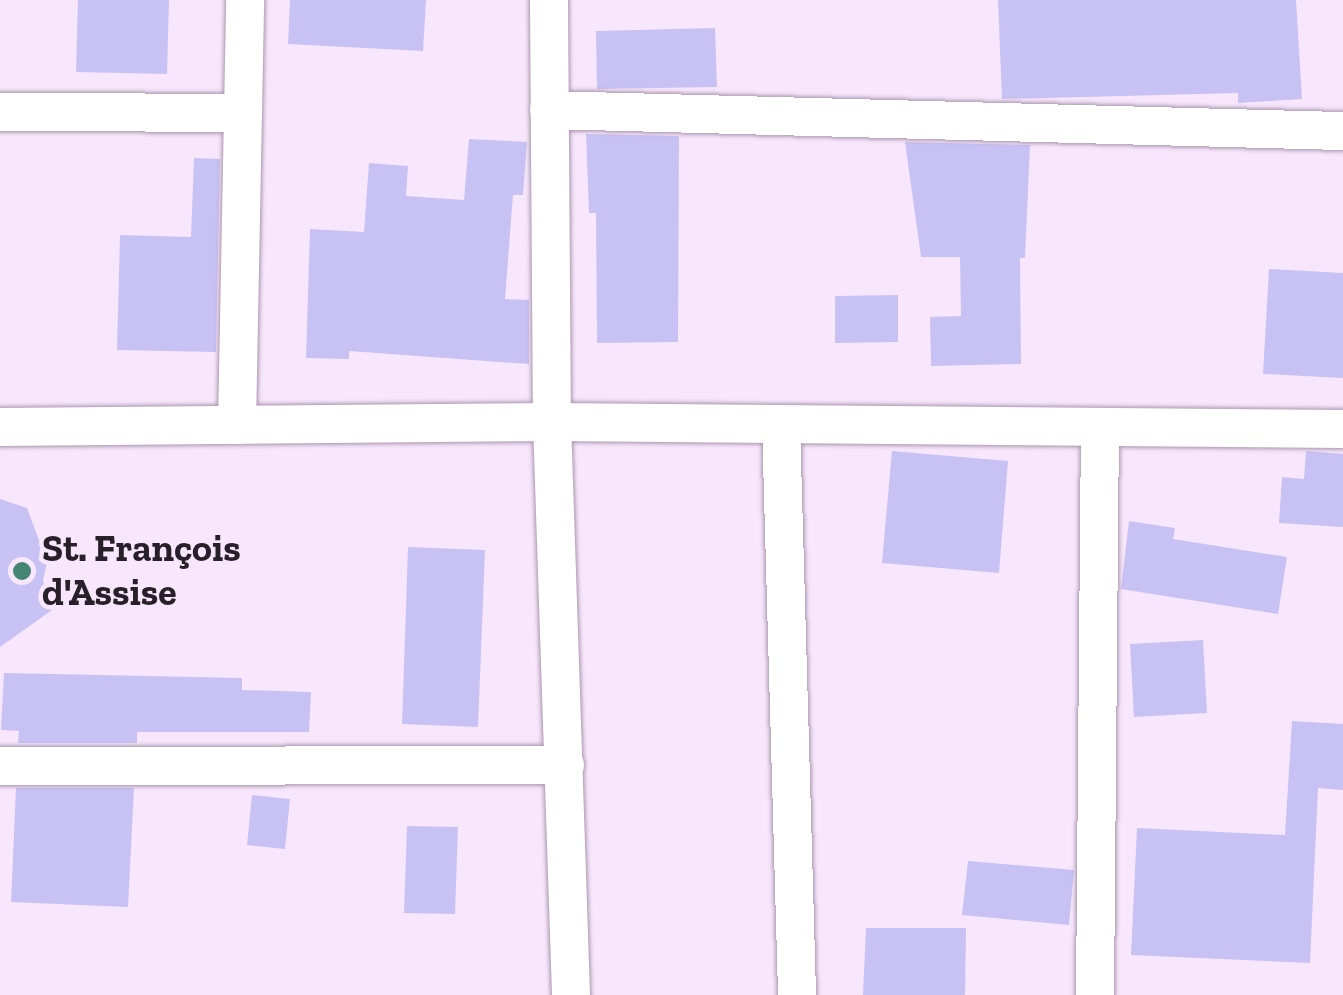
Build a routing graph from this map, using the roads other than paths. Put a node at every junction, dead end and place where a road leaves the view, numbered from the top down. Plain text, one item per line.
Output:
1 (244, 0) edge
2 (549, 0) edge
3 (549, 110) junction
4 (0, 112) edge
5 (243, 113) junction
6 (1343, 131) edge
7 (552, 422) junction
8 (781, 424) junction
9 (237, 425) junction
10 (0, 427) edge
11 (1100, 427) junction
12 (1343, 429) edge
13 (565, 765) junction
14 (0, 766) edge
15 (572, 995) edge
16 (797, 995) edge
17 (1095, 995) edge

1 - 5 street
2 - 3 street
3 - 6 street
3 - 7 street
4 - 5 street
5 - 9 street
7 - 8 street
7 - 9 street
7 - 13 street
8 - 11 street
8 - 16 street
9 - 10 street
11 - 12 street
11 - 17 street
13 - 14 street
13 - 15 street

